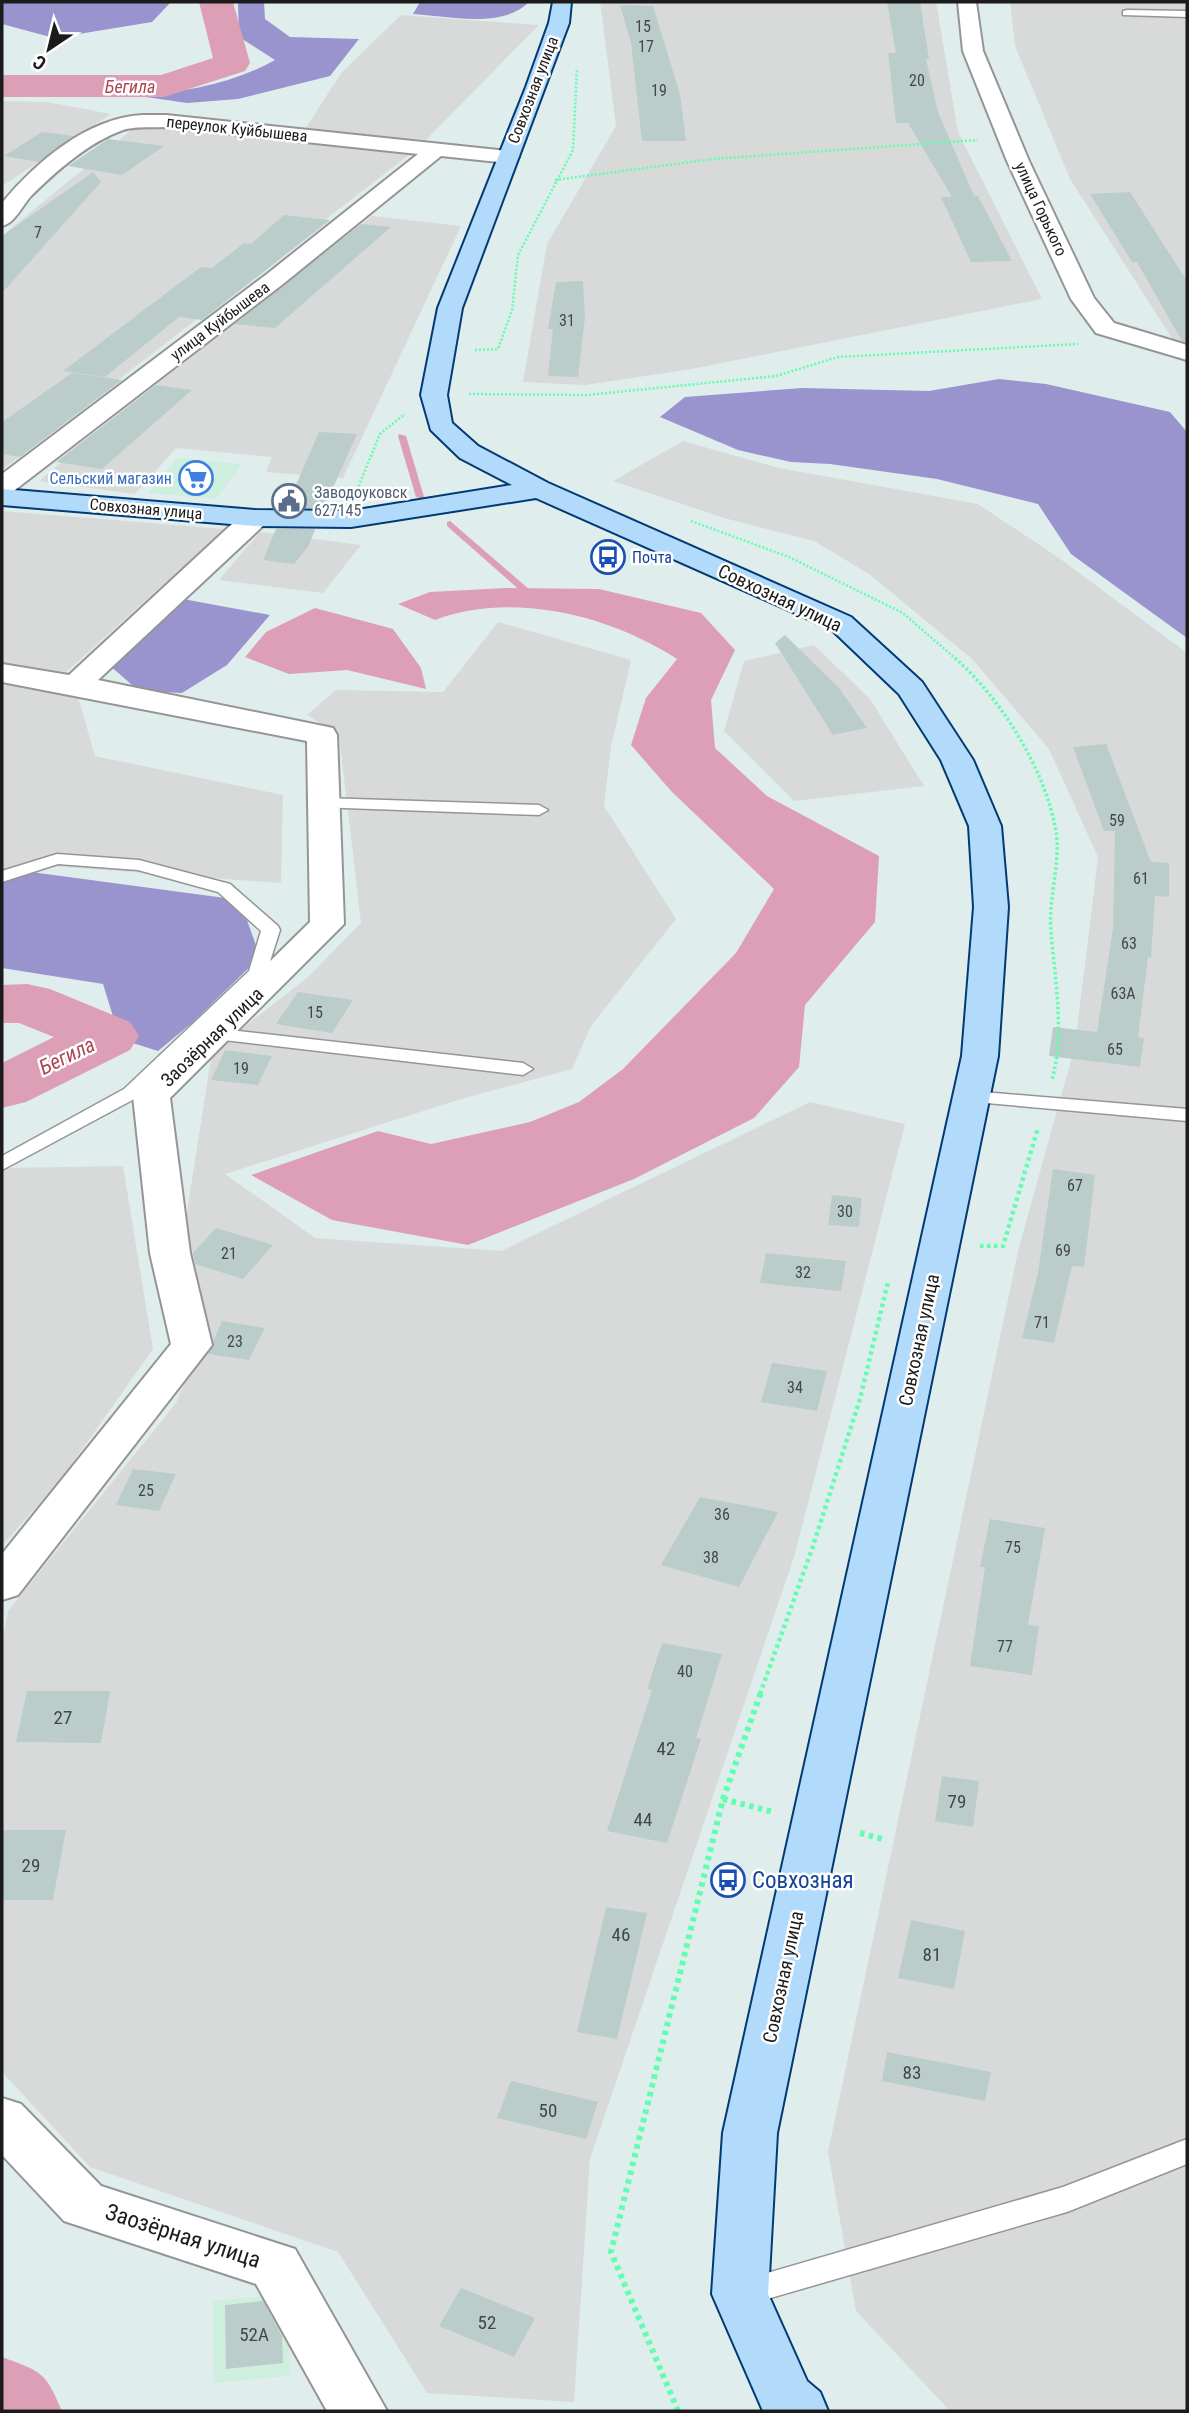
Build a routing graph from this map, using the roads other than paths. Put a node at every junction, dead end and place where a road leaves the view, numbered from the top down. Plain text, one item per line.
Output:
1 (562, 2) edge
2 (967, 2) edge
3 (1127, 13) dead end
4 (1187, 14) edge
5 (435, 150) junction
6 (508, 157) junction
7 (2, 219) edge
8 (1187, 353) edge
9 (2, 487) edge
10 (539, 489) junction
11 (2, 497) edge
12 (255, 518) junction
13 (2, 673) edge
14 (76, 685) junction
15 (323, 803) junction
16 (539, 810) dead end
17 (2, 877) edge
18 (215, 1033) junction
19 (523, 1069) dead end
20 (971, 1097) junction
21 (1187, 1115) edge
22 (2, 1164) edge
23 (2, 1584) edge
24 (2, 2120) edge
25 (1187, 2151) edge
26 (740, 2294) junction
27 (358, 2411) edge
28 (799, 2411) edge

1 - 6 street, Совхозная улица
2 - 8 street, улица Горького
3 - 4 lane
5 - 6 street, переулок Куйбышева
5 - 7 street, переулок Куйбышева
5 - 9 street, улица Куйбышева
6 - 10 street, Совхозная улица
10 - 12 street, Совхозная улица
10 - 20 street, Совхозная улица
11 - 12 street, Совхозная улица
12 - 14 street
13 - 14 street
14 - 15 street, Заозёрная улица
15 - 16 lane
15 - 18 street, Заозёрная улица
17 - 22 lane
18 - 19 lane
18 - 23 street, Заозёрная улица
20 - 21 lane
20 - 26 street, Совхозная улица
24 - 27 street, Заозёрная улица
25 - 26 lane
26 - 28 street, Совхозная улица

